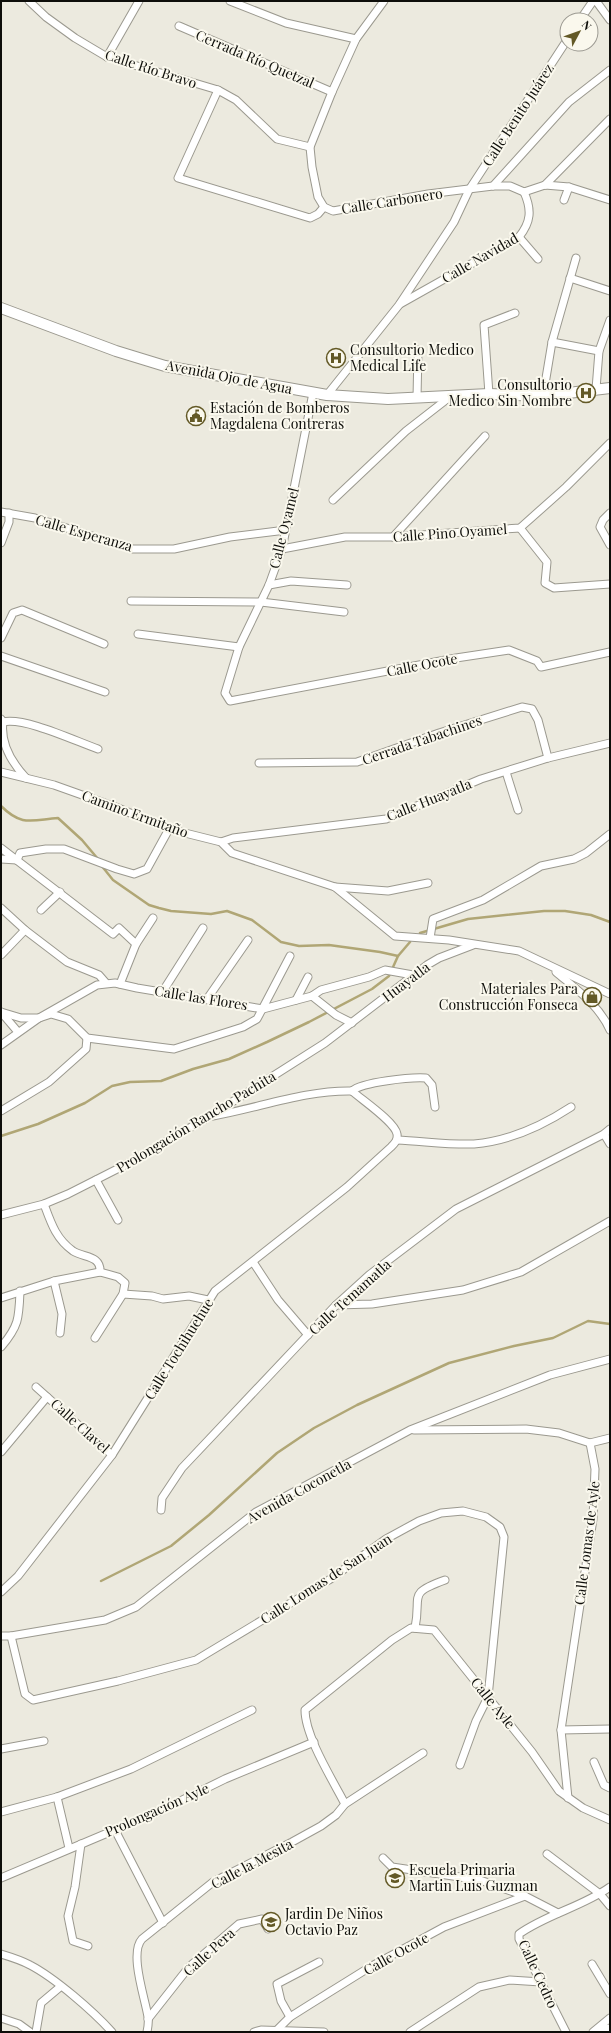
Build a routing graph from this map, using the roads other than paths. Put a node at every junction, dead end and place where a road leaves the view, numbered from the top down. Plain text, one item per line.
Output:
1 (29, 1) edge
2 (139, 1) edge
3 (230, 1) edge
4 (384, 1) edge
5 (593, 1) edge
6 (596, 1) edge
7 (585, 12) edge
8 (610, 20) edge
9 (179, 26) dead end
10 (356, 39) junction
11 (559, 52) edge
12 (107, 57) junction
13 (610, 70) edge
14 (218, 90) junction
15 (332, 92) junction
16 (610, 119) edge
17 (310, 147) junction
18 (545, 185) junction
19 (493, 186) junction
20 (569, 187) junction
21 (469, 190) junction
22 (524, 192) junction
23 (564, 200) dead end
24 (610, 200) edge
25 (324, 207) junction
26 (519, 237) junction
27 (576, 258) dead end
28 (538, 260) dead end
29 (570, 278) junction
30 (610, 291) edge
31 (399, 305) junction
32 (1, 308) edge
33 (515, 313) dead end
34 (610, 320) edge
35 (552, 342) junction
36 (418, 350) dead end
37 (600, 351) junction
38 (610, 388) edge
39 (596, 389) junction
40 (313, 393) junction
41 (489, 394) junction
42 (327, 395) junction
43 (452, 396) junction
44 (543, 396) junction
45 (417, 398) junction
46 (485, 436) dead end
47 (610, 443) edge
48 (333, 500) dead end
49 (1, 512) edge
50 (9, 513) junction
51 (610, 513) edge
52 (520, 528) junction
53 (286, 530) junction
54 (393, 537) junction
55 (1, 543) edge
56 (610, 545) edge
57 (282, 548) junction
58 (610, 584) edge
59 (269, 585) junction
60 (347, 585) dead end
61 (131, 600) dead end
62 (261, 602) junction
63 (344, 612) dead end
64 (138, 634) dead end
65 (1, 638) edge
66 (104, 644) dead end
67 (239, 647) junction
68 (610, 652) edge
69 (1, 655) edge
70 (105, 692) dead end
71 (230, 701) joint
72 (2, 721) edge
73 (610, 744) edge
74 (98, 749) dead end
75 (548, 758) junction
76 (259, 763) dead end
77 (1, 772) edge
78 (506, 772) junction
79 (26, 778) junction
80 (518, 810) dead end
81 (169, 829) junction
82 (610, 834) edge
83 (221, 842) junction
84 (1, 848) edge
85 (1, 859) edge
86 (17, 860) junction
87 (428, 883) dead end
88 (335, 887) junction
89 (60, 892) junction
90 (1, 908) edge
91 (41, 910) dead end
92 (153, 918) dead end
93 (203, 928) dead end
94 (26, 930) junction
95 (430, 938) junction
96 (248, 940) dead end
97 (136, 944) junction
98 (473, 945) junction
99 (1, 955) edge
100 (290, 956) dead end
101 (551, 967) junction
102 (413, 975) junction
103 (308, 977) dead end
104 (106, 983) junction
105 (120, 984) junction
106 (163, 991) junction
107 (610, 994) edge
108 (312, 996) junction
109 (207, 999) junction
110 (296, 1000) junction
111 (263, 1009) junction
112 (1, 1012) edge
113 (39, 1018) junction
114 (352, 1023) junction
115 (344, 1029) joint
116 (610, 1030) edge
117 (18, 1032) junction
118 (87, 1038) junction
119 (1, 1045) edge
120 (352, 1091) junction
121 (435, 1107) dead end
122 (571, 1107) dead end
123 (1, 1111) edge
124 (210, 1116) junction
125 (610, 1129) edge
126 (604, 1134) junction
127 (397, 1140) junction
128 (610, 1144) edge
129 (96, 1180) junction
130 (44, 1204) junction
131 (1, 1216) edge
132 (118, 1220) dead end
133 (610, 1221) edge
134 (253, 1262) junction
135 (100, 1272) junction
136 (54, 1281) junction
137 (20, 1291) junction
138 (123, 1294) junction
139 (1, 1298) edge
140 (208, 1300) junction
141 (336, 1306) junction
142 (60, 1333) dead end
143 (308, 1335) junction
144 (95, 1338) dead end
145 (1, 1347) edge
146 (610, 1359) edge
147 (36, 1387) dead end
148 (47, 1397) junction
149 (410, 1430) junction
150 (610, 1438) edge
151 (590, 1443) junction
152 (1, 1452) edge
153 (112, 1455) junction
154 (161, 1510) dead end
155 (445, 1580) dead end
156 (1, 1592) edge
157 (415, 1628) junction
158 (1, 1636) edge
159 (11, 1636) junction
160 (488, 1697) junction
161 (252, 1710) dead end
162 (610, 1729) edge
163 (561, 1730) junction
164 (44, 1741) dead end
165 (314, 1742) junction
166 (1, 1749) edge
167 (423, 1753) dead end
168 (594, 1762) dead end
169 (460, 1765) dead end
170 (610, 1788) edge
171 (57, 1797) junction
172 (568, 1798) junction
173 (345, 1804) junction
174 (1, 1812) edge
175 (610, 1820) edge
176 (115, 1830) junction
177 (81, 1844) junction
178 (69, 1848) junction
179 (547, 1854) dead end
180 (383, 1858) dead end
181 (1, 1878) edge
182 (610, 1887) edge
183 (600, 1894) junction
184 (525, 1896) junction
185 (610, 1906) edge
186 (558, 1913) junction
187 (163, 1923) junction
188 (268, 1929) dead end
189 (88, 1946) dead end
190 (1, 1954) edge
191 (319, 1962) dead end
192 (592, 1964) dead end
193 (541, 1982) junction
194 (60, 1987) junction
195 (610, 1994) edge
196 (290, 2017) junction
197 (1, 2018) edge
198 (610, 2018) edge
199 (148, 2019) junction
200 (610, 2028) edge
201 (277, 2030) junction
202 (30, 2032) edge
203 (36, 2032) edge
204 (112, 2032) edge
205 (147, 2032) edge
206 (254, 2032) edge
207 (315, 2032) edge
208 (324, 2032) edge
209 (410, 2032) edge
210 (566, 2032) edge
211 (592, 2032) edge

1 - 12 street, Calle Río Bravo
2 - 12 street
3 - 10 street
4 - 10 street
5 - 7 street
6 - 8 street
9 - 15 street, Cerrada Río Quetzal
10 - 15 street
11 - 21 street, Calle Benito Juárez
12 - 14 street, Calle Río Bravo
13 - 19 street
14 - 17 street, Calle Río Bravo
14 - 25 street
15 - 17 street
16 - 18 street
17 - 25 street, Calle Carbonero
18 - 20 street
18 - 22 street
19 - 21 street, Calle Carbonero
19 - 22 street, Calle Carbonero
20 - 23 street
20 - 24 street
21 - 25 street, Calle Carbonero
21 - 31 street
22 - 26 street, Calle Navidad
26 - 28 street
26 - 31 street, Calle Navidad
27 - 29 street
29 - 30 street
29 - 35 street
31 - 42 street
32 - 40 street, Avenida Ojo de Agua
33 - 41 street
34 - 37 street
35 - 37 street
35 - 44 street
36 - 45 street
37 - 39 street
38 - 39 street, Avenida Ojo de Agua
39 - 44 street, Avenida Ojo de Agua
40 - 42 street, Avenida Ojo de Agua
40 - 53 street, Calle Oyamel
41 - 43 street, Avenida Ojo de Agua
41 - 44 street, Avenida Ojo de Agua
42 - 45 street, Avenida Ojo de Agua
43 - 45 street, Avenida Ojo de Agua
43 - 48 street
46 - 54 street
47 - 52 street, Calle Pino Oyamel
49 - 50 street, Calle Esperanza
50 - 53 street, Calle Esperanza
50 - 55 street
51 - 56 street
52 - 54 street, Calle Pino Oyamel
52 - 58 street
53 - 57 street, Calle Oyamel
54 - 57 street, Calle Pino Oyamel
57 - 59 street, Calle Oyamel
59 - 60 street
59 - 62 street, Calle Oyamel
61 - 62 street
62 - 63 street
62 - 67 street, Calle Oyamel
64 - 67 street
65 - 66 street
67 - 71 street, Calle Oyamel
68 - 71 street, Calle Ocote
69 - 70 street
72 - 74 street
72 - 79 street
73 - 75 street, Calle Huayatla
75 - 76 street, Cerrada Tabachines
75 - 78 street, Calle Huayatla
77 - 79 street, Camino Ermitaño
78 - 80 street
78 - 83 street, Calle Huayatla
79 - 81 street, Camino Ermitaño
81 - 83 street, Camino Ermitaño
81 - 86 street
82 - 95 street
83 - 88 street, Camino Ermitaño
84 - 86 street
85 - 86 street
86 - 89 street
87 - 88 street
88 - 95 street, Camino Ermitaño
89 - 91 street
89 - 97 street
90 - 94 street
92 - 97 street
93 - 106 street
94 - 99 street
94 - 104 street
95 - 98 street, Camino Ermitaño
96 - 109 street
97 - 105 street
98 - 101 street, Camino Ermitaño
98 - 102 street, Huayatla
100 - 111 street
101 - 107 street
101 - 116 street
102 - 108 street, Calle las Flores
102 - 114 street, Huayatla
103 - 110 street
104 - 105 street, Calle las Flores
104 - 113 street, Calle las Flores
105 - 106 street, Calle las Flores
106 - 109 street, Calle las Flores
108 - 110 street, Calle las Flores
108 - 114 street
109 - 111 street, Calle las Flores
110 - 111 street, Calle las Flores
111 - 118 street
112 - 113 street
112 - 117 street
113 - 117 street, Calle las Flores
113 - 118 street
114 - 115 street, Huayatla
115 - 124 street, Prolongación Rancho Pachita
117 - 119 street, Calle las Flores
118 - 123 street
120 - 121 street
120 - 124 street
120 - 127 street
122 - 127 street
124 - 129 street, Prolongación Rancho Pachita
125 - 126 street, Calle Temamatla
126 - 128 street
126 - 141 street, Calle Temamatla
127 - 134 street, Calle Tochihuehue
129 - 130 street, Prolongación Rancho Pachita
129 - 132 street
130 - 131 street, Prolongación Rancho Pachita
130 - 135 street
133 - 141 street
134 - 140 street, Calle Tochihuehue
134 - 143 street
135 - 136 street
135 - 138 street
136 - 137 street
136 - 142 street
137 - 139 street
137 - 145 street
138 - 140 street
138 - 144 street
140 - 153 street, Calle Tochihuehue
141 - 143 street, Calle Temamatla
143 - 154 street, Calle Temamatla
146 - 149 street, Avenida Coconetla
147 - 148 street, Calle Clavel
148 - 152 street
148 - 153 street, Calle Clavel
149 - 151 street
149 - 159 street, Avenida Coconetla
150 - 151 street
151 - 163 street, Calle Lomas de Ayle
153 - 156 street, Calle Tochihuehue
155 - 157 street
157 - 160 street, Calle Ayle
157 - 165 street
158 - 159 street, Avenida Coconetla
159 - 160 street, Calle Lomas de San Juan
160 - 169 street
160 - 172 street, Calle Ayle
161 - 171 street
162 - 163 street
163 - 172 street, Calle Lomas de Ayle
164 - 166 street
165 - 173 street
165 - 176 street, Prolongación Ayle
167 - 173 street, Calle la Mesita
168 - 170 street
171 - 174 street
171 - 178 street
172 - 175 street, Calle Ayle
173 - 187 street, Calle la Mesita
176 - 177 street, Prolongación Ayle
176 - 187 street
177 - 178 street, Prolongación Ayle
177 - 189 street
178 - 181 street, Prolongación Ayle
179 - 183 street
180 - 184 street
182 - 183 street
183 - 185 street
183 - 186 street
184 - 186 street
184 - 196 street, Calle Ocote
186 - 193 street, Calle Cedro
187 - 199 street, Calle la Mesita
188 - 199 street, Calle Pera
190 - 194 street
191 - 196 street
192 - 195 street
193 - 209 street
193 - 210 street, Calle Cedro
194 - 203 street
194 - 204 street
196 - 201 street, Calle Ocote
197 - 202 street
198 - 211 street
199 - 205 street, Calle la Mesita
200 - 211 street
201 - 206 street
201 - 207 street
207 - 208 street

